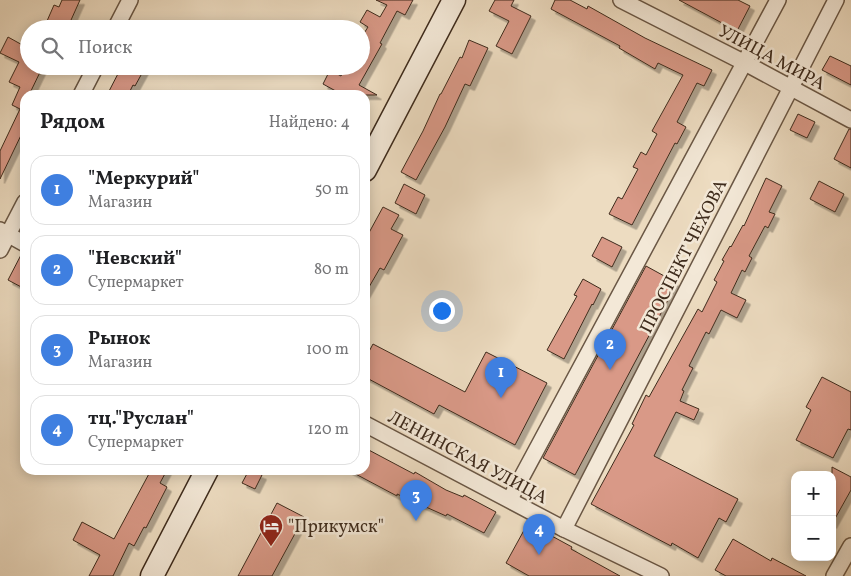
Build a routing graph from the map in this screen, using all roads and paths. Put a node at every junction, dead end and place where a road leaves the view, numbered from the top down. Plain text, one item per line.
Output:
1 (130, 0) edge
2 (454, 0) edge
3 (621, 0) edge
4 (778, 0) edge
5 (836, 0) edge
6 (120, 20) edge
7 (745, 63) junction
8 (91, 75) edge
9 (790, 88) junction
10 (84, 90) edge
11 (851, 120) edge
12 (370, 160) edge
13 (20, 209) edge
14 (4, 232) edge
15 (20, 241) edge
16 (0, 250) edge
17 (370, 427) edge
18 (204, 475) edge
19 (510, 500) junction
20 (564, 529) junction
21 (851, 546) edge
22 (152, 576) edge
23 (661, 576) edge
24 (834, 576) edge

1 - 6 street
2 - 12 main road
3 - 7 street, УЛИЦА МИРА
4 - 7 street, ПРОСПЕКТ ЧЕХОВА
5 - 9 street, ПРОСПЕКТ ЧЕХОВА
7 - 9 street, УЛИЦА МИРА
7 - 19 street, ПРОСПЕКТ ЧЕХОВА
8 - 10 street
9 - 11 street, УЛИЦА МИРА
9 - 20 street, ПРОСПЕКТ ЧЕХОВА
13 - 14 street
14 - 15 street
14 - 16 street
17 - 19 street, ЛЕНИНСКАЯ УЛИЦА
18 - 22 main road
19 - 20 street, ЛЕНИНСКАЯ УЛИЦА
20 - 23 street, ЛЕНИНСКАЯ УЛИЦА
21 - 24 street

